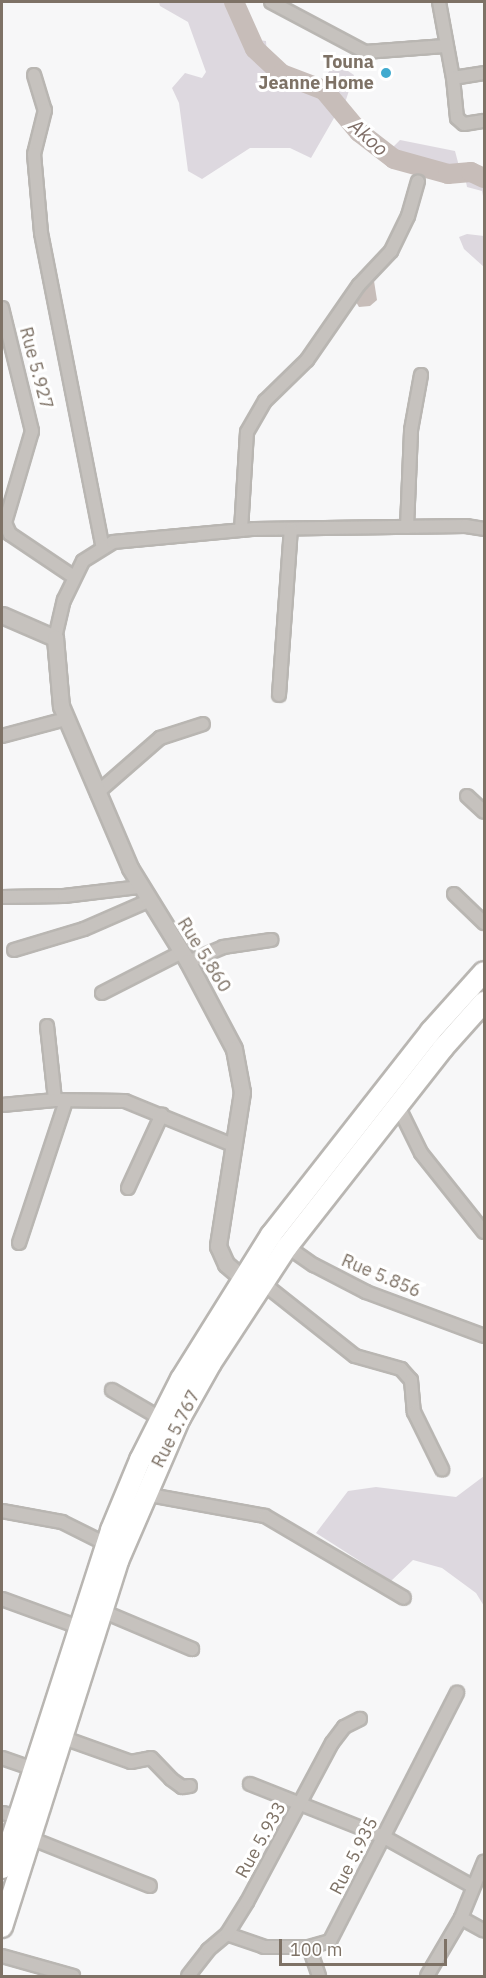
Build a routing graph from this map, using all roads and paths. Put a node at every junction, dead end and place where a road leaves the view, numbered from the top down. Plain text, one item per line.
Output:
1 (271, 2) edge
2 (439, 2) edge
3 (445, 46) junction
4 (484, 73) edge
5 (34, 75) dead end
6 (453, 78) junction
7 (484, 121) edge
8 (418, 182) dead end
9 (2, 308) edge
10 (421, 375) dead end
11 (407, 527) junction
12 (291, 529) junction
13 (484, 529) edge
14 (241, 530) junction
15 (102, 545) junction
16 (74, 577) junction
17 (2, 615) edge
18 (55, 638) junction
19 (279, 695) dead end
20 (66, 719) junction
21 (203, 724) dead end
22 (2, 736) edge
23 (97, 793) junction
24 (467, 796) dead end
25 (484, 812) edge
26 (140, 887) junction
27 (454, 894) dead end
28 (2, 897) edge
29 (148, 901) junction
30 (484, 923) edge
31 (271, 940) dead end
32 (14, 950) dead end
33 (184, 957) junction
34 (484, 972) edge
35 (102, 993) dead end
36 (484, 1004) edge
37 (47, 1026) dead end
38 (61, 1101) junction
39 (2, 1105) edge
40 (398, 1106) junction
41 (162, 1114) junction
42 (235, 1146) junction
43 (128, 1188) dead end
44 (484, 1232) edge
45 (279, 1241) junction
46 (19, 1243) dead end
47 (241, 1279) junction
48 (261, 1288) junction
49 (484, 1336) edge
50 (112, 1390) dead end
51 (160, 1418) junction
52 (442, 1469) dead end
53 (144, 1494) junction
54 (2, 1511) edge
55 (106, 1544) junction
56 (404, 1598) dead end
57 (2, 1599) edge
58 (102, 1611) junction
59 (80, 1627) junction
60 (192, 1649) dead end
61 (457, 1693) dead end
62 (360, 1719) dead end
63 (61, 1737) junction
64 (2, 1758) edge
65 (34, 1769) junction
66 (250, 1784) dead end
67 (190, 1786) dead end
68 (302, 1802) junction
69 (10, 1815) edge
70 (30, 1838) junction
71 (384, 1838) junction
72 (5, 1844) edge
73 (484, 1862) edge
74 (2, 1868) edge
75 (150, 1886) dead end
76 (472, 1886) junction
77 (461, 1918) junction
78 (2, 1927) edge
79 (484, 1931) edge
80 (227, 1934) junction
81 (309, 1947) junction
82 (2, 1956) edge
83 (73, 1977) edge
84 (188, 1977) edge
85 (319, 1977) edge
86 (427, 1977) edge

1 - 3 street
2 - 3 street
3 - 6 street
4 - 6 street
5 - 15 street
6 - 7 street
8 - 14 street
9 - 16 street, Rue 5.927
10 - 11 street
11 - 12 street
11 - 13 street
12 - 14 street
12 - 19 street
14 - 15 street
15 - 16 street
16 - 18 street
17 - 18 street
18 - 20 street, Rue 5.860
20 - 22 street
20 - 23 street, Rue 5.860
21 - 23 street
23 - 26 street, Rue 5.860
24 - 25 street
26 - 28 street
26 - 29 street, Rue 5.860
27 - 30 street
29 - 32 street
29 - 33 street, Rue 5.860
31 - 33 street
33 - 35 street
33 - 42 street, Rue 5.860
34 - 45 highway
36 - 40 highway, Rue 5.767
37 - 38 street
38 - 39 street
38 - 41 street
38 - 46 street
40 - 44 street
40 - 45 highway, Rue 5.767
41 - 42 street
41 - 43 street
42 - 47 street, Rue 5.860
45 - 47 highway
45 - 48 highway, Rue 5.767
45 - 49 street, Rue 5.856
47 - 48 street, Rue 5.860
47 - 51 highway
48 - 52 street
48 - 53 highway, Rue 5.767
50 - 51 street
51 - 55 highway
53 - 56 street
53 - 58 highway, Rue 5.767
54 - 55 street
55 - 59 highway
57 - 59 street
58 - 60 street
58 - 63 highway, Rue 5.767
59 - 65 highway
61 - 71 street, Rue 5.935
62 - 68 street, Rue 5.933
63 - 67 street
63 - 70 highway, Rue 5.767
64 - 65 street
65 - 69 highway
66 - 68 street
68 - 71 street
68 - 80 street, Rue 5.933
69 - 72 highway
70 - 75 street
70 - 78 highway, Rue 5.767
71 - 76 street
71 - 81 street, Rue 5.935
72 - 74 highway
73 - 76 street
76 - 77 street
77 - 79 street
77 - 86 street
80 - 81 street, Rue 5.935
80 - 84 street, Rue 5.933
81 - 85 street
82 - 83 street

